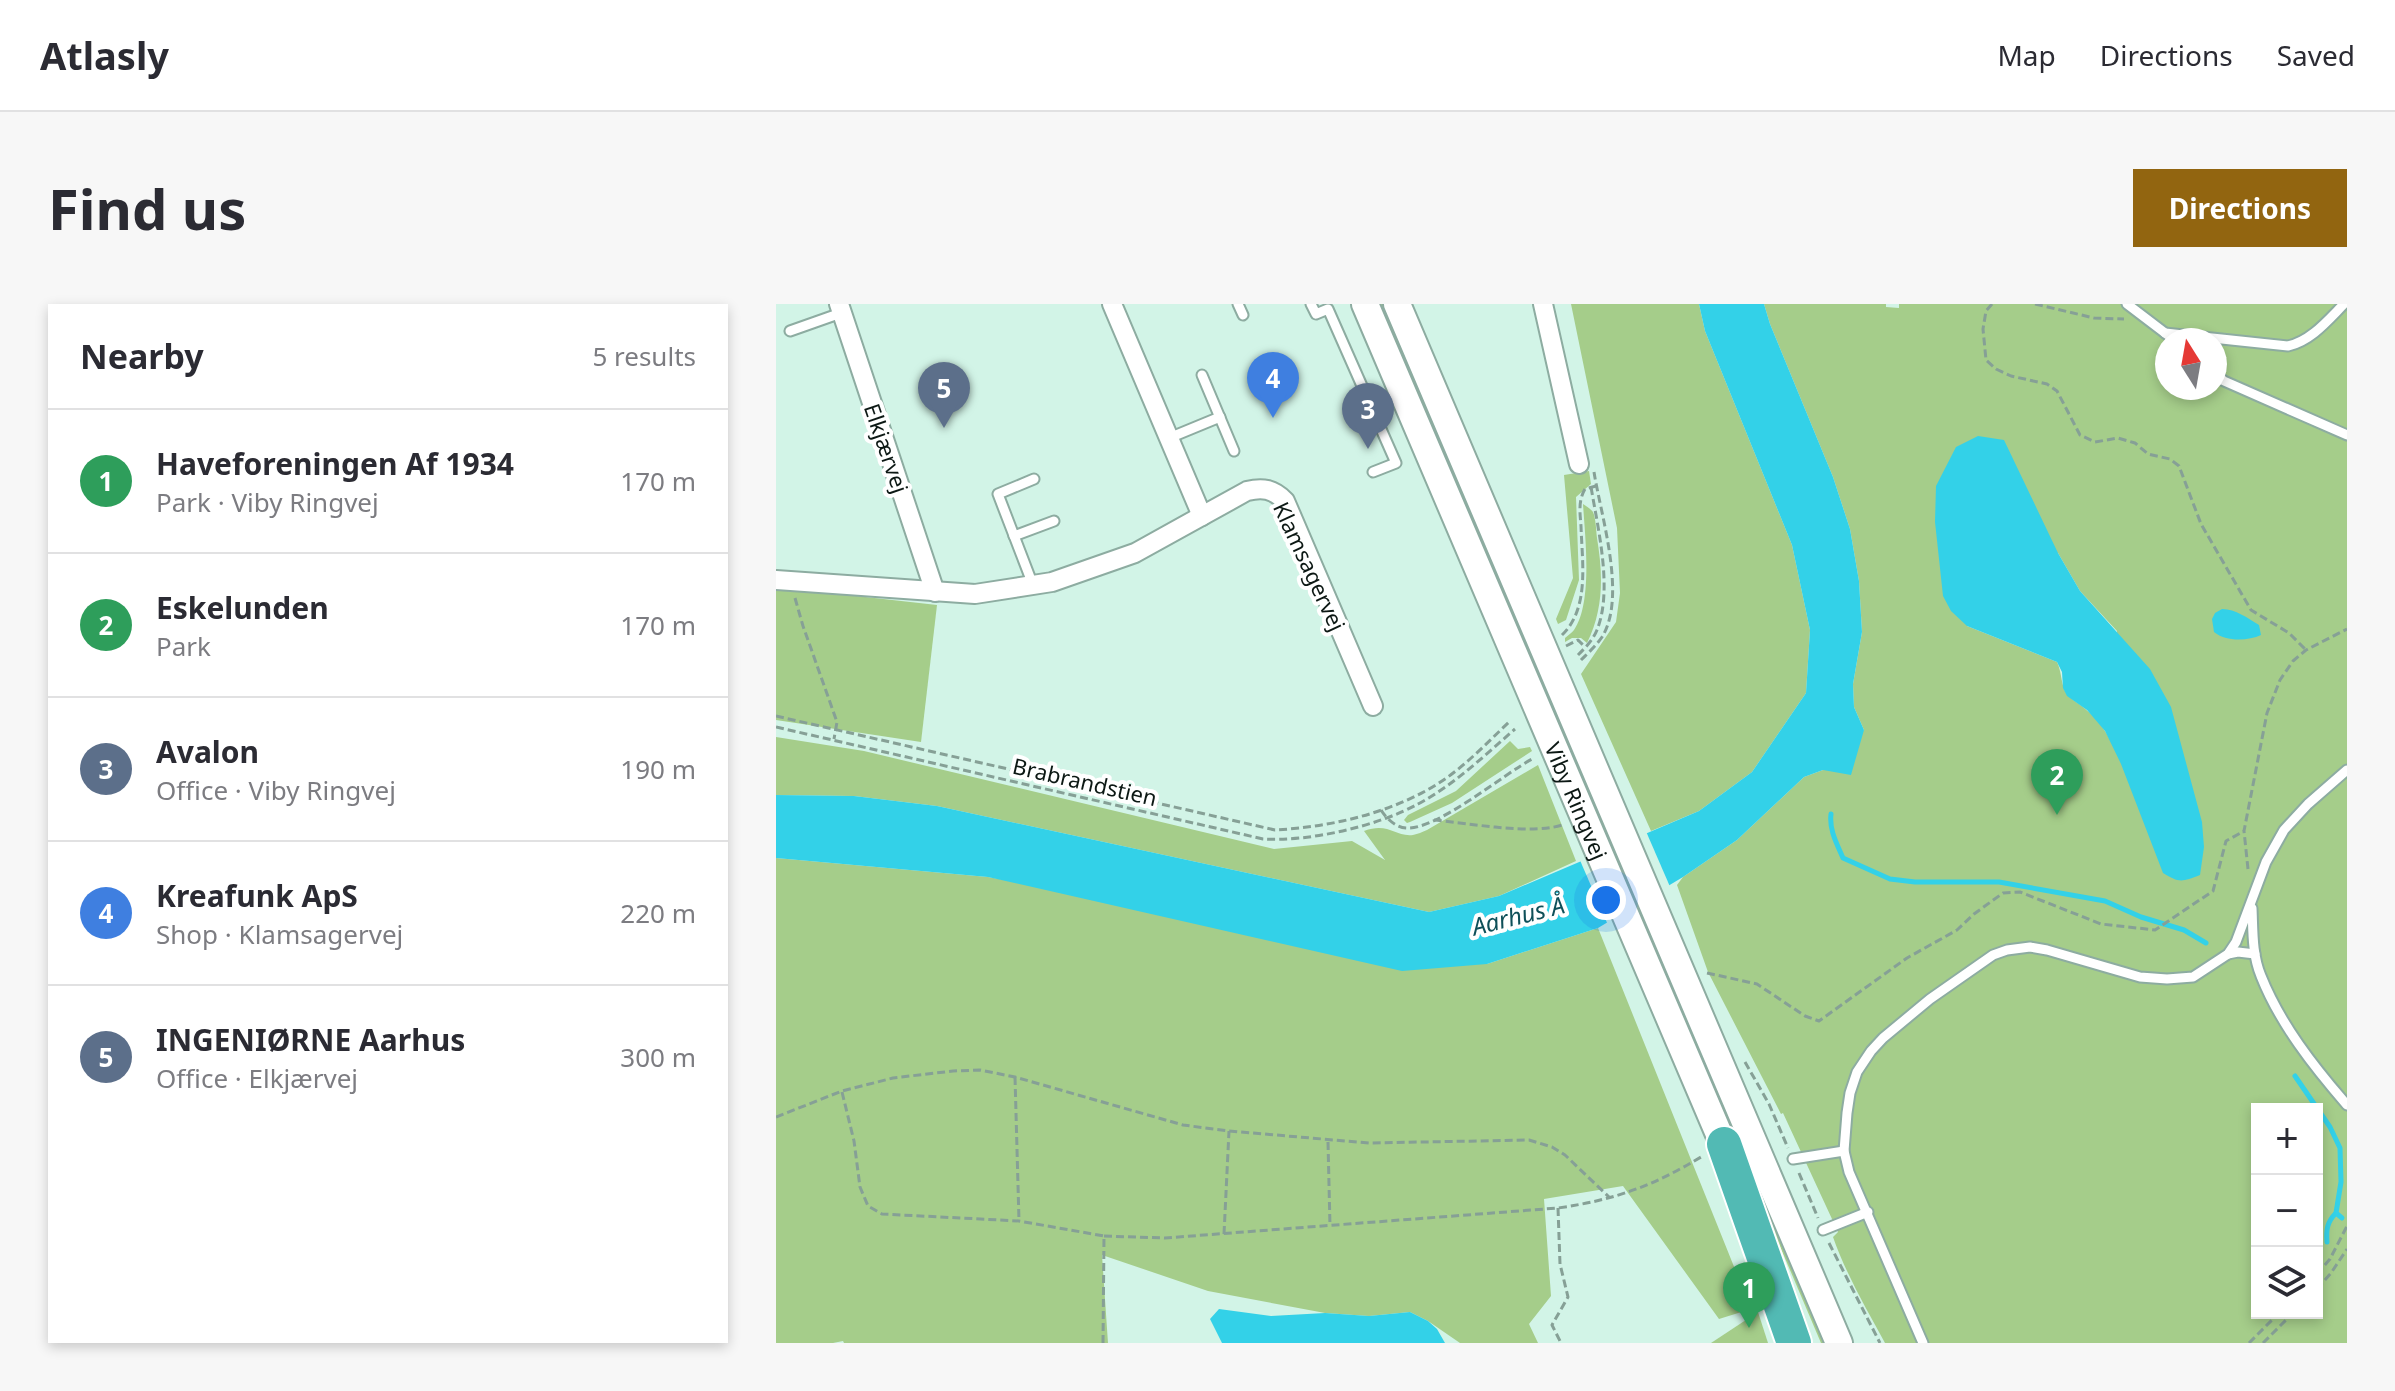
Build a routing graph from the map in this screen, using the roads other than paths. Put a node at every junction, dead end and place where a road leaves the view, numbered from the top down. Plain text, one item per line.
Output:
1 (1114, 304) edge
2 (1238, 304) edge
3 (1311, 304) edge
4 (1365, 304) edge
5 (1397, 304) edge
6 (1543, 304) edge
7 (2127, 304) edge
8 (2344, 304) edge
9 (840, 308) edge
10 (1243, 315) dead end
11 (2158, 328) edge
12 (790, 331) dead end
13 (2227, 340) edge
14 (1202, 375) dead end
15 (2227, 382) edge
16 (1220, 417) junction
17 (2347, 435) edge
18 (1169, 438) junction
19 (1234, 451) dead end
20 (1579, 464) dead end
21 (1373, 472) dead end
22 (1034, 479) dead end
23 (1202, 516) junction
24 (1054, 521) dead end
25 (1014, 536) junction
26 (776, 580) edge
27 (1033, 585) junction
28 (935, 592) junction
29 (1373, 706) dead end
30 (2347, 770) edge
31 (2252, 901) junction
32 (2228, 954) junction
33 (2255, 954) junction
34 (1694, 1005) junction
35 (2347, 1105) edge
36 (1724, 1144) junction
37 (1844, 1151) junction
38 (1793, 1159) dead end
39 (1868, 1212) junction
40 (1823, 1230) dead end
41 (1794, 1343) edge
42 (1809, 1343) edge
43 (1839, 1343) edge
44 (1857, 1343) edge
45 (1923, 1343) edge

1 - 18 street
2 - 10 lane
3 - 21 lane
4 - 36 main road, Viby Ringvej
5 - 34 main road, Viby Ringvej
6 - 20 street
7 - 11 lane
8 - 13 lane
9 - 12 lane
9 - 28 street, Elkjærvej
14 - 16 lane
15 - 17 lane
16 - 18 lane
16 - 19 lane
18 - 23 street
22 - 25 lane
23 - 27 street, Klamsagervej
23 - 29 street, Klamsagervej
24 - 25 lane
25 - 27 lane
26 - 28 street, Klamsagervej
27 - 28 street, Klamsagervej
30 - 31 lane
31 - 32 lane
31 - 33 lane
32 - 33 lane
32 - 37 lane
33 - 35 lane
34 - 43 main road, Viby Ringvej
34 - 44 main road
36 - 41 highway
36 - 42 main road, Viby Ringvej
37 - 38 lane
37 - 39 lane
39 - 40 lane
39 - 45 lane

